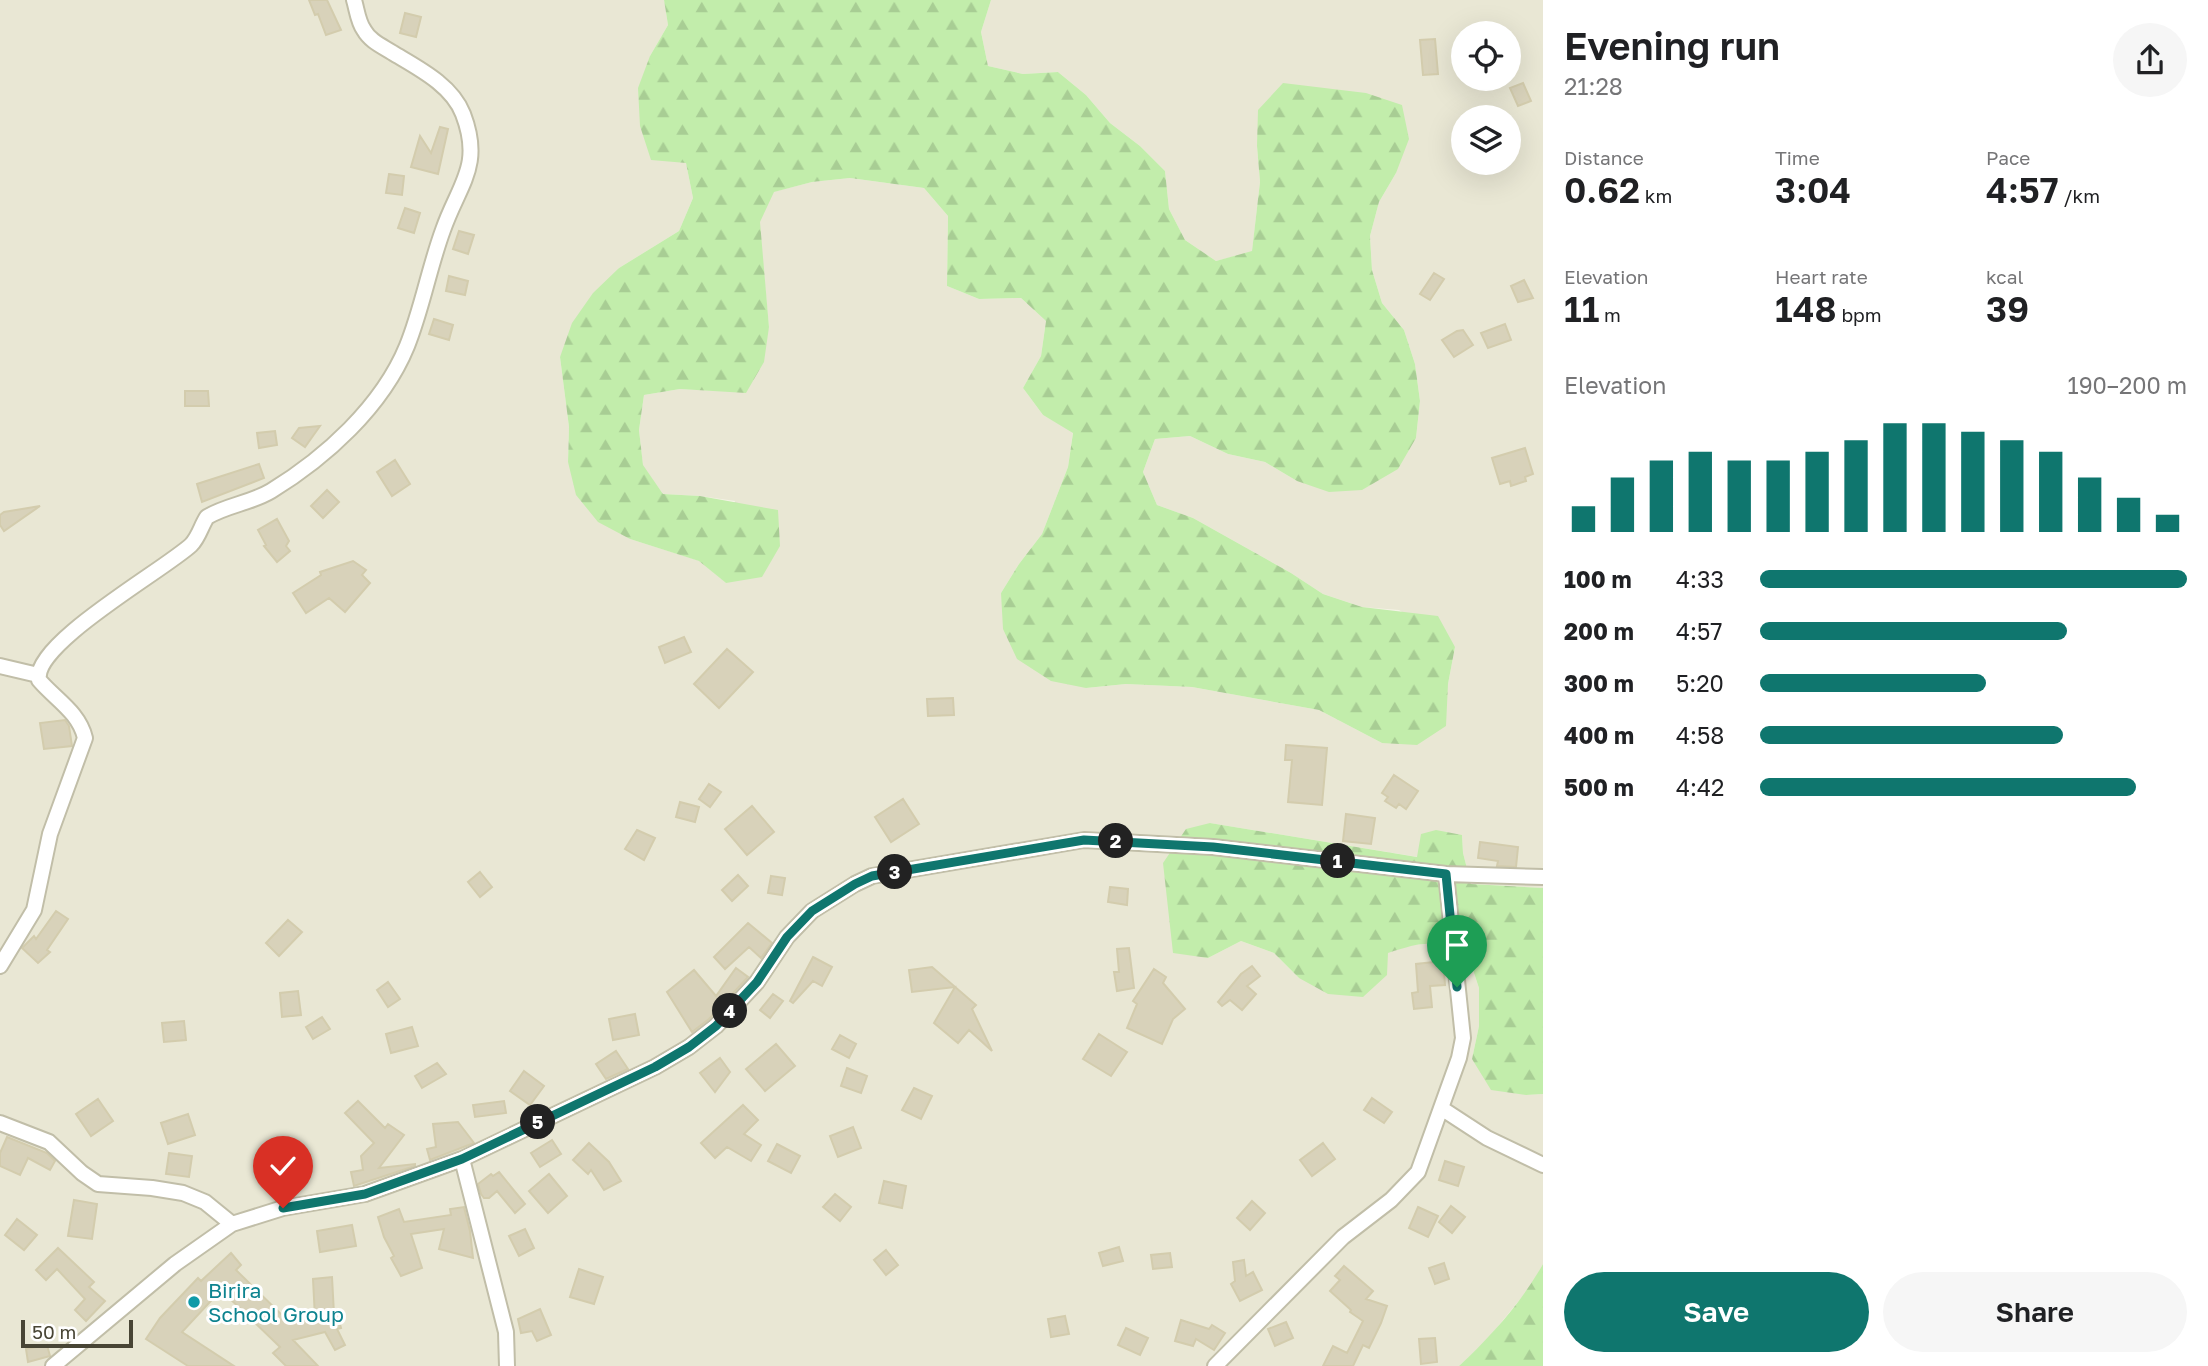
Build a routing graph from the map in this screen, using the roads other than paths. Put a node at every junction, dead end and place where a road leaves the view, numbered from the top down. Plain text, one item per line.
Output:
1 (354, 0) edge
2 (0, 666) edge
3 (38, 675) junction
4 (1446, 874) junction
5 (1543, 877) edge
6 (0, 967) edge
7 (1441, 1108) junction
8 (0, 1123) edge
9 (462, 1159) junction
10 (1543, 1165) edge
11 (232, 1224) junction
12 (53, 1366) edge
13 (507, 1366) edge
14 (1215, 1366) edge

1 - 3 street
2 - 3 street
3 - 6 street
4 - 5 street
4 - 7 street
4 - 9 street
7 - 10 street
7 - 14 street
8 - 11 street
9 - 11 street
9 - 13 street
11 - 12 street

